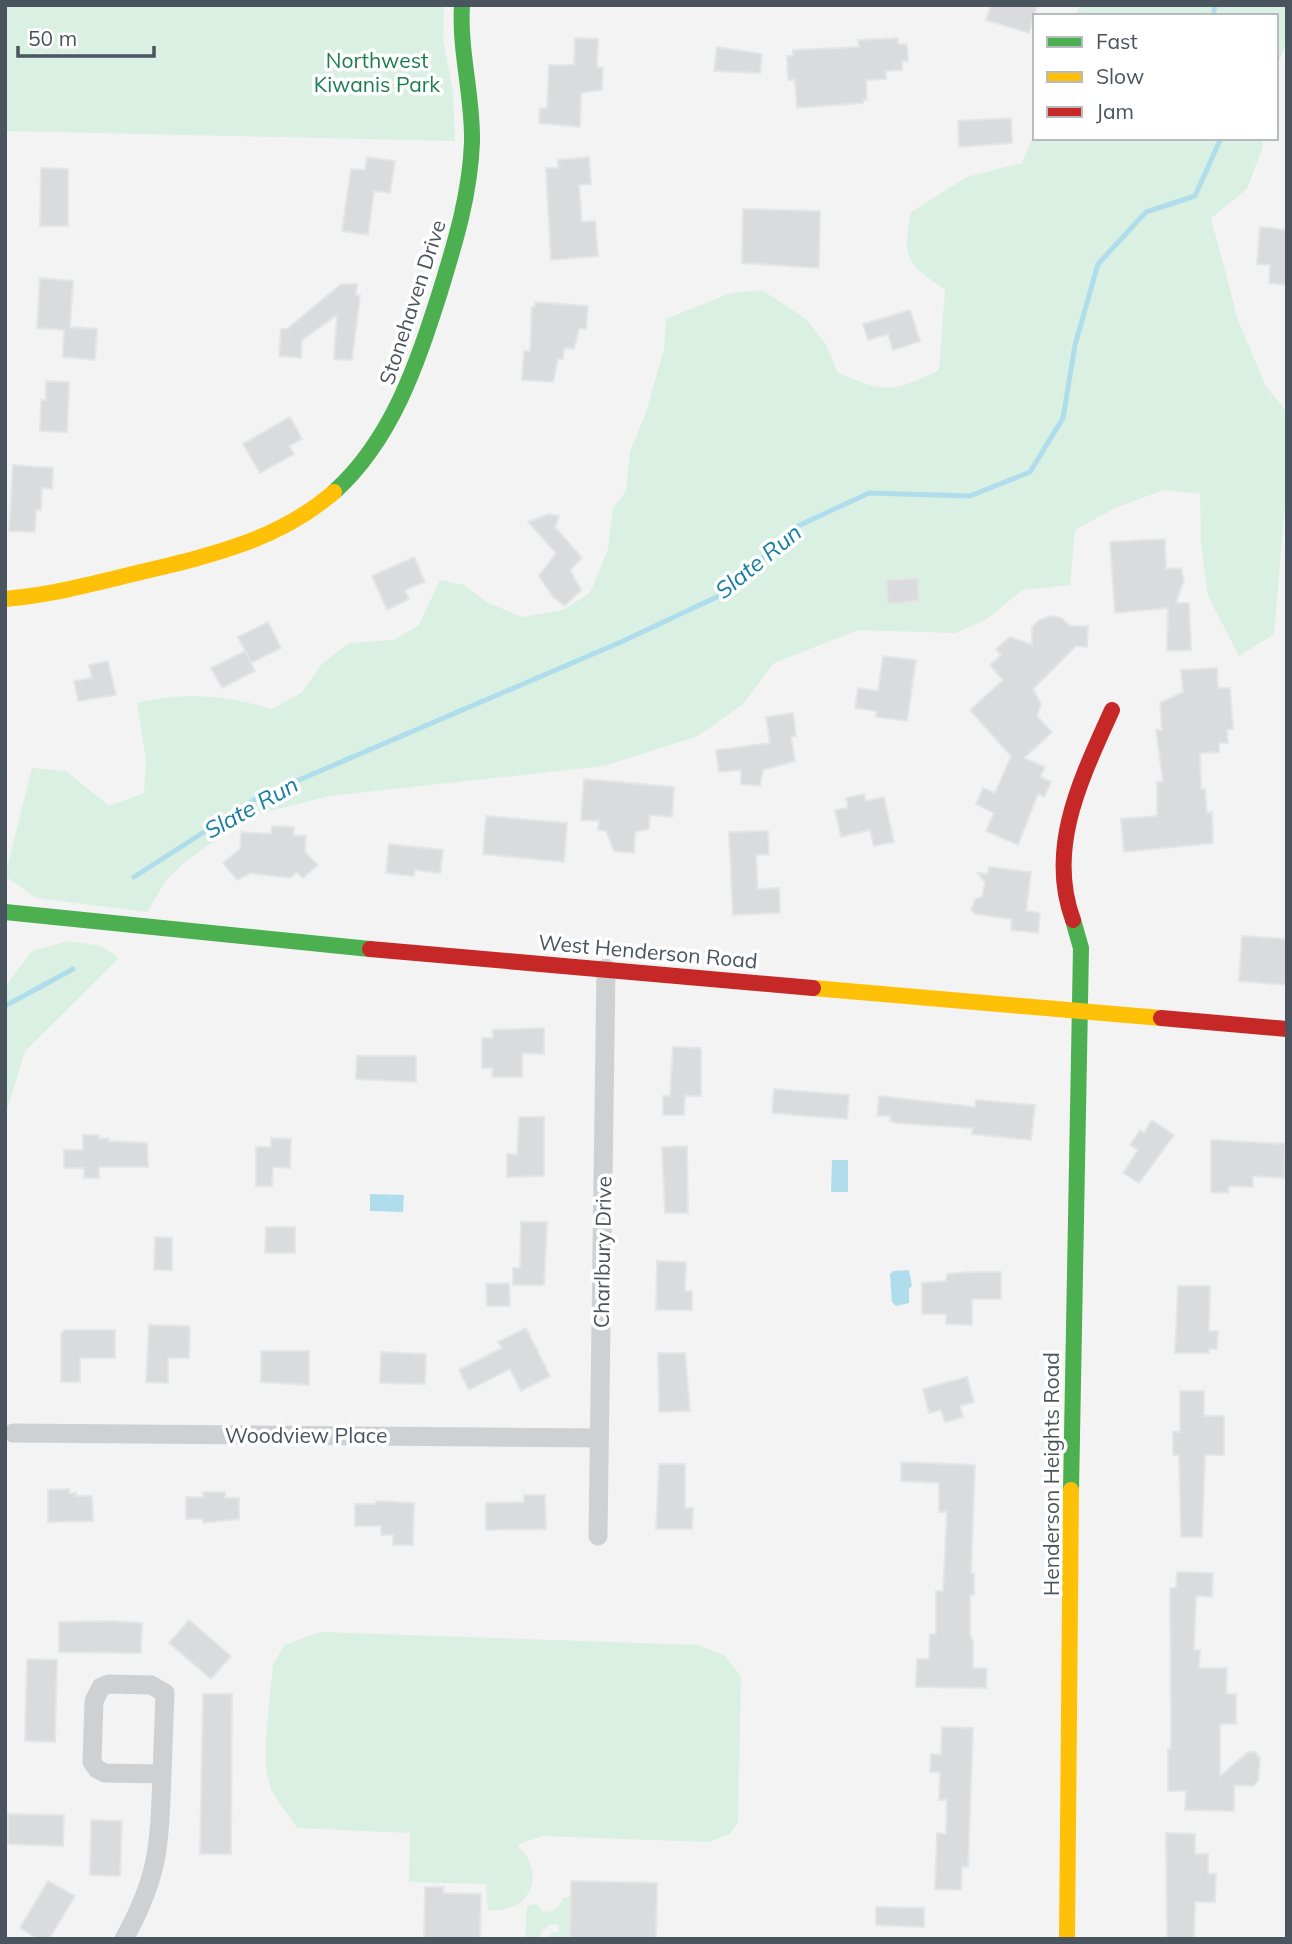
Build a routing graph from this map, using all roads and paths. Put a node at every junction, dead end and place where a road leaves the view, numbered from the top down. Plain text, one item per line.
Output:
1 (462, 5) edge
2 (5, 598) edge
3 (1112, 710) dead end
4 (5, 912) edge
5 (606, 968) junction
6 (1078, 1010) junction
7 (1287, 1029) edge
8 (13, 1433) dead end
9 (599, 1438) junction
10 (598, 1536) dead end
11 (162, 1774) junction
12 (124, 1939) edge
13 (1067, 1939) edge

1 - 2 street, Stonehaven Drive
3 - 6 street, Henderson Heights Road
4 - 5 street, West Henderson Road
5 - 6 street, West Henderson Road
5 - 9 street, Charlbury Drive
6 - 7 street, West Henderson Road
6 - 13 street, Henderson Heights Road
8 - 9 street, Woodview Place
9 - 10 street, Charlbury Drive
11 - 11 street
11 - 12 street

